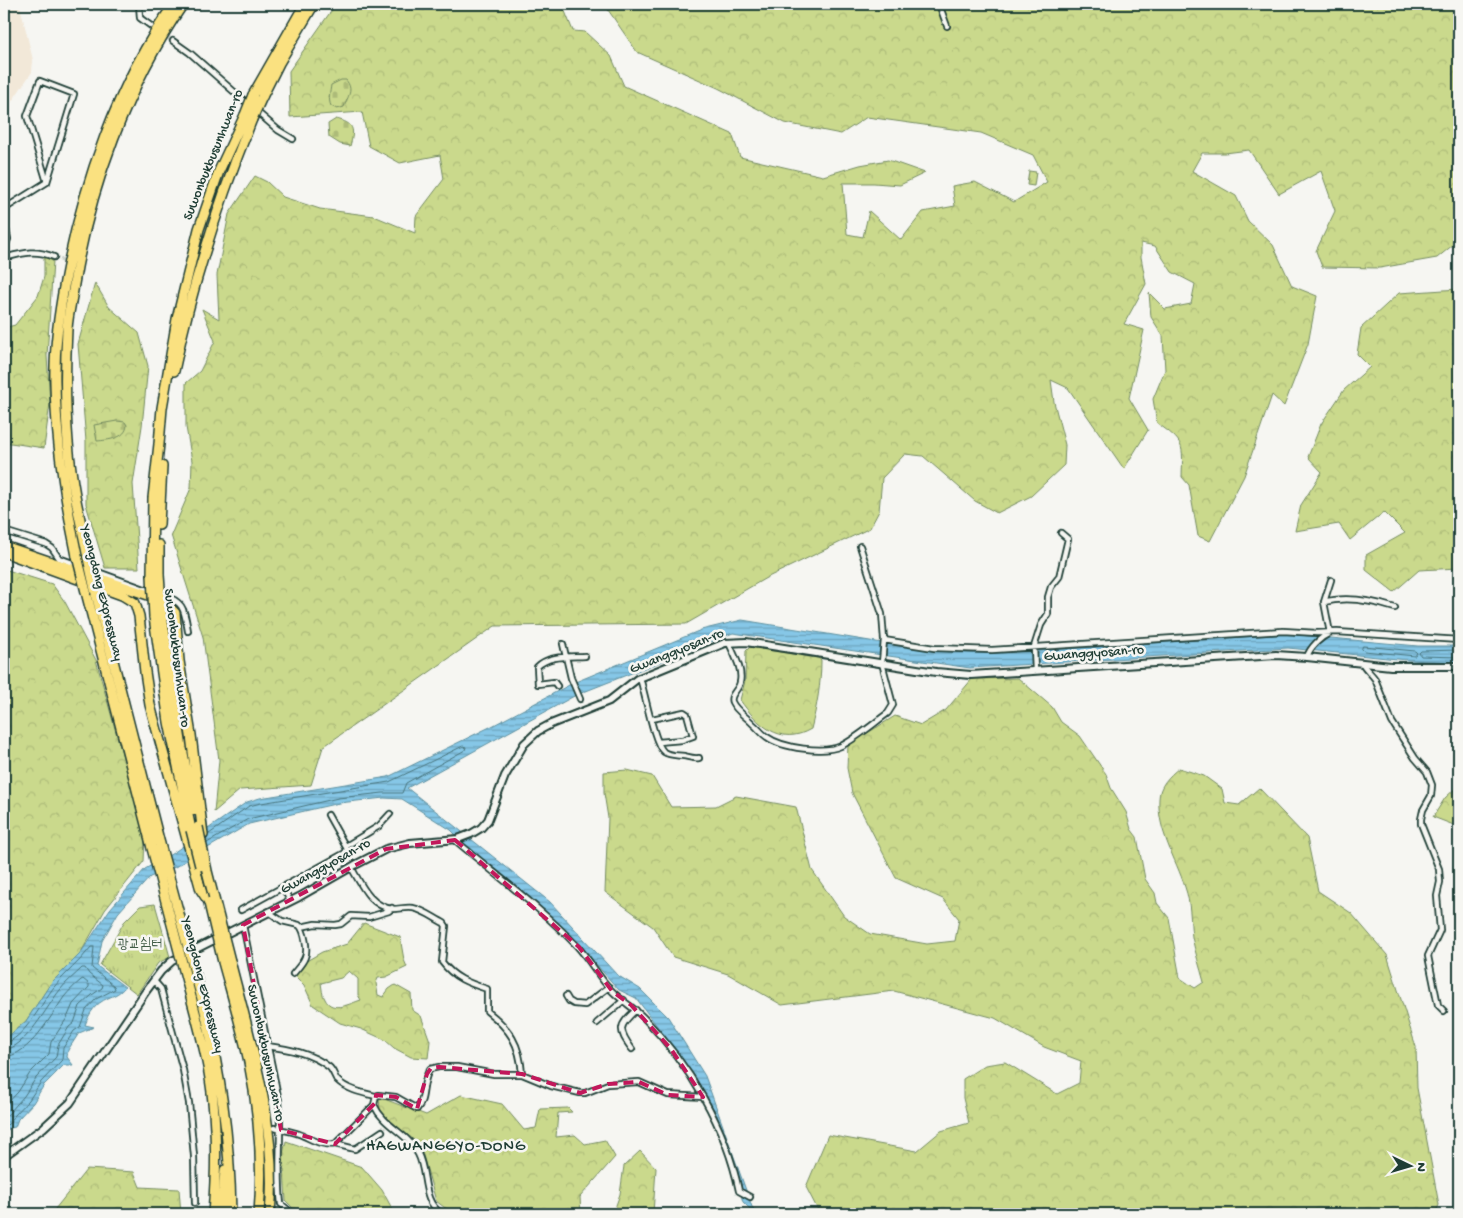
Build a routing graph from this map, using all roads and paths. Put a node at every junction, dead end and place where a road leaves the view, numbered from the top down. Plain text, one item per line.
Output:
1 (139, 4) edge
2 (174, 4) edge
3 (183, 4) edge
4 (305, 4) edge
5 (314, 4) edge
6 (939, 4) edge
7 (152, 26) tunnel mouth
8 (947, 26) dead end
9 (173, 41) tunnel mouth
10 (257, 96) junction
11 (294, 139) dead end
12 (47, 182) junction
13 (4, 209) edge
14 (4, 219) edge
15 (4, 249) edge
16 (54, 257) tunnel mouth
17 (4, 258) edge
18 (4, 531) edge
19 (1061, 533) dead end
20 (4, 546) edge
21 (860, 546) dead end
22 (4, 552) edge
23 (1331, 580) dead end
24 (1324, 602) junction
25 (1395, 608) dead end
26 (188, 631) dead end
27 (1330, 633) junction
28 (1459, 640) edge
29 (884, 641) junction
30 (729, 643) junction
31 (563, 644) dead end
32 (1034, 647) junction
33 (1308, 654) junction
34 (585, 656) dead end
35 (566, 657) junction
36 (883, 661) junction
37 (1362, 663) junction
38 (1459, 666) edge
39 (1035, 669) junction
40 (640, 678) junction
41 (557, 686) dead end
42 (580, 697) dead end
43 (652, 720) junction
44 (658, 742) junction
45 (699, 758) dead end
46 (390, 814) dead end
47 (328, 815) dead end
48 (194, 829) junction
49 (456, 840) junction
50 (156, 846) junction
51 (346, 846) junction
52 (351, 867) junction
53 (283, 888) junction
54 (290, 901) junction
55 (392, 908) junction
56 (241, 910) dead end
57 (269, 912) junction
58 (243, 925) junction
59 (301, 927) junction
60 (227, 961) junction
61 (294, 974) dead end
62 (154, 981) junction
63 (609, 987) junction
64 (566, 996) dead end
65 (624, 1000) junction
66 (636, 1010) junction
67 (1444, 1011) dead end
68 (597, 1023) dead end
69 (267, 1046) junction
70 (632, 1049) dead end
71 (522, 1074) junction
72 (376, 1096) junction
73 (703, 1097) junction
74 (223, 1098) junction
75 (374, 1105) junction
76 (274, 1128) dead end
77 (281, 1130) junction
78 (382, 1131) dead end
79 (335, 1144) junction
80 (4, 1156) edge
81 (750, 1197) dead end
82 (194, 1203) dead end
83 (271, 1212) edge
84 (212, 1214) edge
85 (222, 1214) edge
86 (232, 1214) edge
87 (259, 1214) edge
88 (294, 1214) edge
89 (442, 1214) edge

1 - 7 street
2 - 50 highway, Yeongdong Expressway, bridge
3 - 50 highway, Yeongdong Expressway, bridge
4 - 10 highway, Suwonbukbusunhwan-ro
5 - 10 highway, Suwonbukbusunhwan-ro
6 - 8 street
9 - 11 street
10 - 48 highway, Suwonbukbusunhwan-ro, bridge
12 - 12 street
12 - 13 street
14 - 15 street
16 - 17 street
18 - 26 street
19 - 32 street
20 - 48 highway
21 - 29 street
22 - 48 highway
23 - 24 street
24 - 25 street
24 - 27 street
27 - 28 street
27 - 32 street
27 - 33 street
29 - 32 street
29 - 36 street
30 - 36 street, Gwanggyosan-ro
30 - 36 street
30 - 40 street, Gwanggyosan-ro
31 - 35 street
32 - 39 street
33 - 37 street, Gwanggyosan-ro
33 - 39 street, Gwanggyosan-ro
34 - 35 street
35 - 41 street
35 - 42 street
36 - 39 street, Gwanggyosan-ro
37 - 38 street, Gwanggyosan-ro
37 - 67 street
40 - 43 street
40 - 49 street, Gwanggyosan-ro
43 - 44 street
43 - 44 street
44 - 45 street
46 - 51 street
47 - 51 street
48 - 60 highway, Suwonbukbusunhwan-ro, bridge
48 - 60 highway, Suwonbukbusunhwan-ro, bridge
49 - 52 street, Gwanggyosan-ro
49 - 63 street
50 - 74 highway, Yeongdong Expressway, bridge
50 - 84 highway, Yeongdong Expressway, bridge
51 - 53 street
52 - 54 street, Gwanggyosan-ro
52 - 55 street
53 - 54 street
53 - 56 street
54 - 57 street, Gwanggyosan-ro
55 - 59 street
55 - 71 street
57 - 58 street, Gwanggyosan-ro
57 - 59 street
58 - 62 street, Gwanggyosan-ro
58 - 69 street
59 - 61 street
60 - 83 highway, Suwonbukbusunhwan-ro
60 - 87 highway, Suwonbukbusunhwan-ro
62 - 80 street, Gwanggyosan-ro
62 - 82 street
63 - 64 street
63 - 65 street
65 - 66 street
65 - 68 street
66 - 70 street
66 - 73 street
69 - 72 street
69 - 77 street
71 - 72 street
71 - 73 street
72 - 75 street
73 - 81 street
74 - 85 highway, Yeongdong Expressway
74 - 86 highway, Yeongdong Expressway
75 - 79 street
75 - 89 street
76 - 77 street
77 - 79 street
77 - 88 street
78 - 79 street

